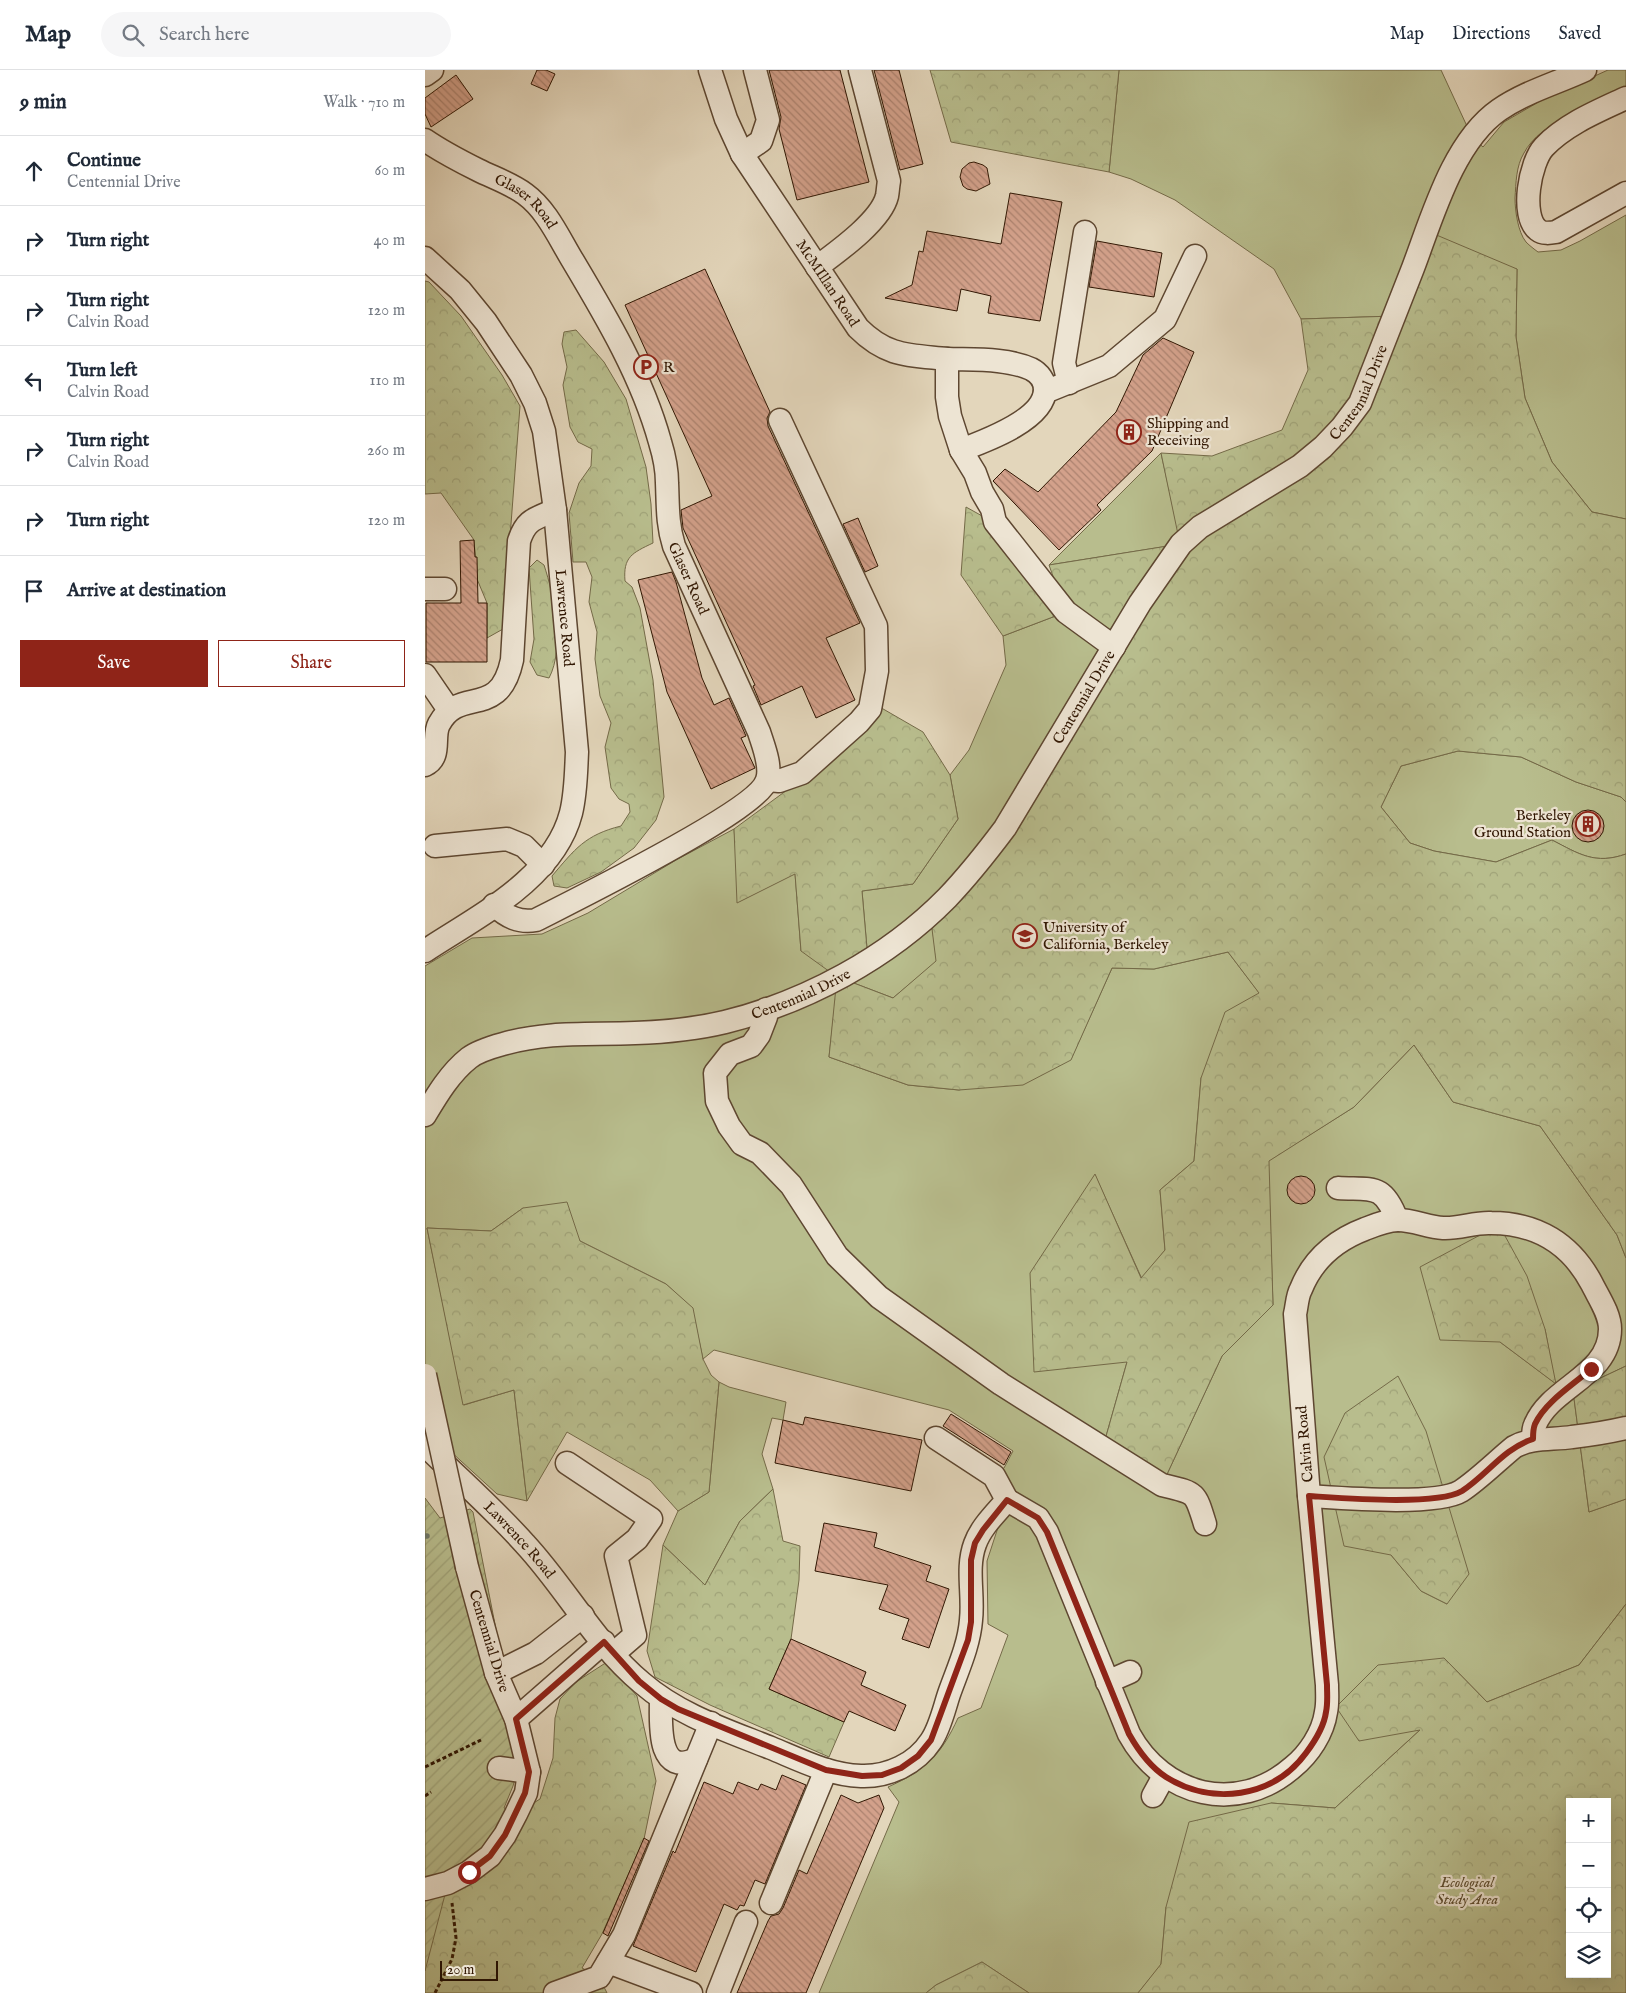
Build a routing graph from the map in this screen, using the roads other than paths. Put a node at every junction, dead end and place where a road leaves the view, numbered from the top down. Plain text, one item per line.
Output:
1 (432, 70) edge
2 (710, 70) edge
3 (755, 70) edge
4 (860, 70) edge
5 (1585, 70) edge
6 (425, 75) edge
7 (1626, 98) edge
8 (425, 140) edge
9 (742, 154) junction
10 (1626, 193) edge
11 (1085, 232) dead end
12 (1195, 256) dead end
13 (425, 258) edge
14 (817, 267) junction
15 (947, 359) junction
16 (1069, 383) junction
17 (1045, 392) junction
18 (780, 420) dead end
19 (961, 450) junction
20 (555, 510) junction
21 (1114, 647) junction
22 (425, 675) edge
23 (449, 710) junction
24 (425, 765) edge
25 (768, 780) junction
26 (435, 846) dead end
27 (543, 865) junction
28 (494, 905) junction
29 (425, 951) edge
30 (766, 1009) junction
31 (425, 1115) edge
32 (1337, 1188) dead end
33 (1397, 1220) junction
34 (425, 1375) edge
35 (1626, 1428) edge
36 (936, 1438) dead end
37 (1533, 1439) junction
38 (425, 1445) edge
39 (567, 1463) dead end
40 (1309, 1496) junction
41 (1007, 1500) junction
42 (1205, 1524) dead end
43 (583, 1616) junction
44 (609, 1648) junction
45 (1130, 1672) dead end
46 (496, 1674) junction
47 (1107, 1682) junction
48 (661, 1699) junction
49 (516, 1719) junction
50 (711, 1723) junction
51 (696, 1759) junction
52 (499, 1768) dead end
53 (826, 1770) junction
54 (529, 1772) junction
55 (1164, 1776) junction
56 (1153, 1796) dead end
57 (425, 1889) edge
58 (771, 1903) dead end
59 (746, 1922) dead end
60 (608, 1962) junction
61 (555, 1993) edge
62 (691, 1993) edge
63 (717, 1993) edge

1 - 6 street
2 - 9 street, McMIllan Road
3 - 9 street
4 - 14 street
5 - 21 street, Centennial Drive
7 - 10 street
8 - 25 street, Glaser Road
9 - 14 street, McMIllan Road
11 - 16 street
12 - 16 street
13 - 20 street, Lawrence Road
14 - 15 street, McMIllan Road
15 - 17 street, McMIllan Road
15 - 19 street
16 - 17 street
17 - 19 street
18 - 25 street
19 - 21 street
20 - 23 street
20 - 27 street, Lawrence Road
21 - 30 street, Centennial Drive
22 - 23 street
23 - 24 street
25 - 28 street
26 - 27 street
27 - 28 street, Lawrence Road
28 - 29 street, Lawrence Road
30 - 31 street, Centennial Drive
30 - 42 street
32 - 33 street
33 - 37 street, Calvin Road
33 - 40 street, Calvin Road
34 - 46 street, Centennial Drive, bridge
35 - 37 street
36 - 41 street
37 - 40 street
38 - 43 street, Lawrence Road
39 - 44 street
40 - 55 street, Calvin Road
41 - 47 street, Calvin Road
41 - 53 street
43 - 44 street, Lawrence Road
43 - 46 street
44 - 48 street
44 - 49 street
45 - 47 street
46 - 49 street, Centennial Drive
47 - 55 street, Calvin Road
48 - 50 street
48 - 51 street
49 - 54 street, Centennial Drive
50 - 51 street
50 - 53 street
51 - 60 street
52 - 54 street
53 - 58 street
54 - 57 street, Centennial Drive
55 - 56 street
59 - 63 street
60 - 61 street
60 - 62 street

